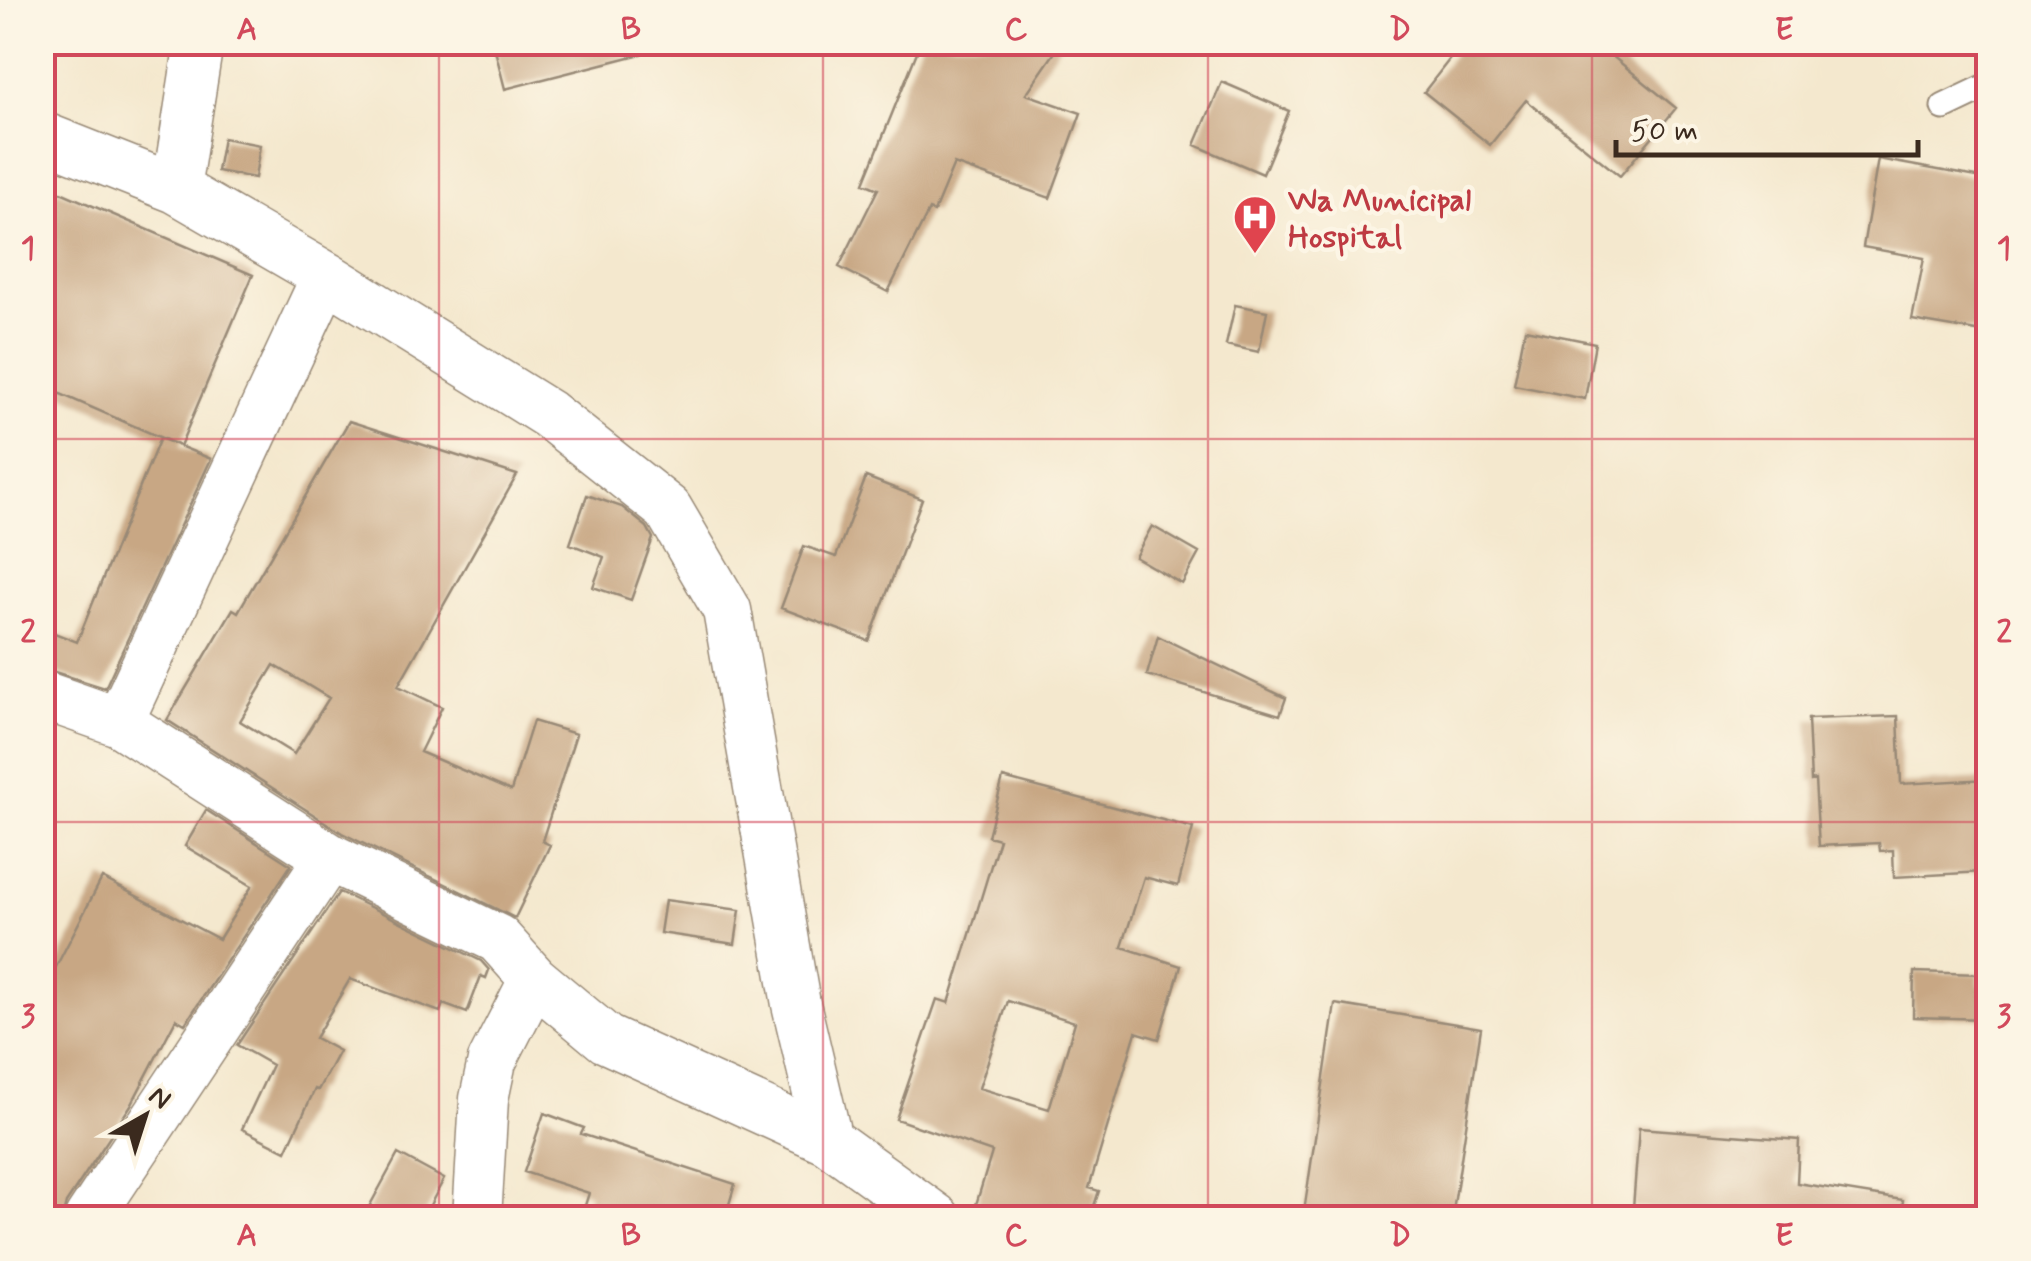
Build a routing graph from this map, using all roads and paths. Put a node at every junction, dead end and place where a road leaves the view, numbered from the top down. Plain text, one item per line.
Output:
1 (199, 42) edge
2 (1988, 86) edge
3 (1944, 107) dead end
4 (42, 136) edge
5 (176, 189) junction
6 (326, 276) junction
7 (42, 694) edge
8 (120, 722) junction
9 (328, 857) junction
10 (534, 979) junction
11 (828, 1140) junction
12 (89, 1218) edge
13 (477, 1218) edge
14 (936, 1218) edge

1 - 5 street
2 - 3 lane
4 - 5 street
5 - 6 street
6 - 8 street
6 - 11 street
7 - 8 street
8 - 9 street
9 - 10 street
9 - 12 street
10 - 11 street
10 - 13 street
11 - 14 street

